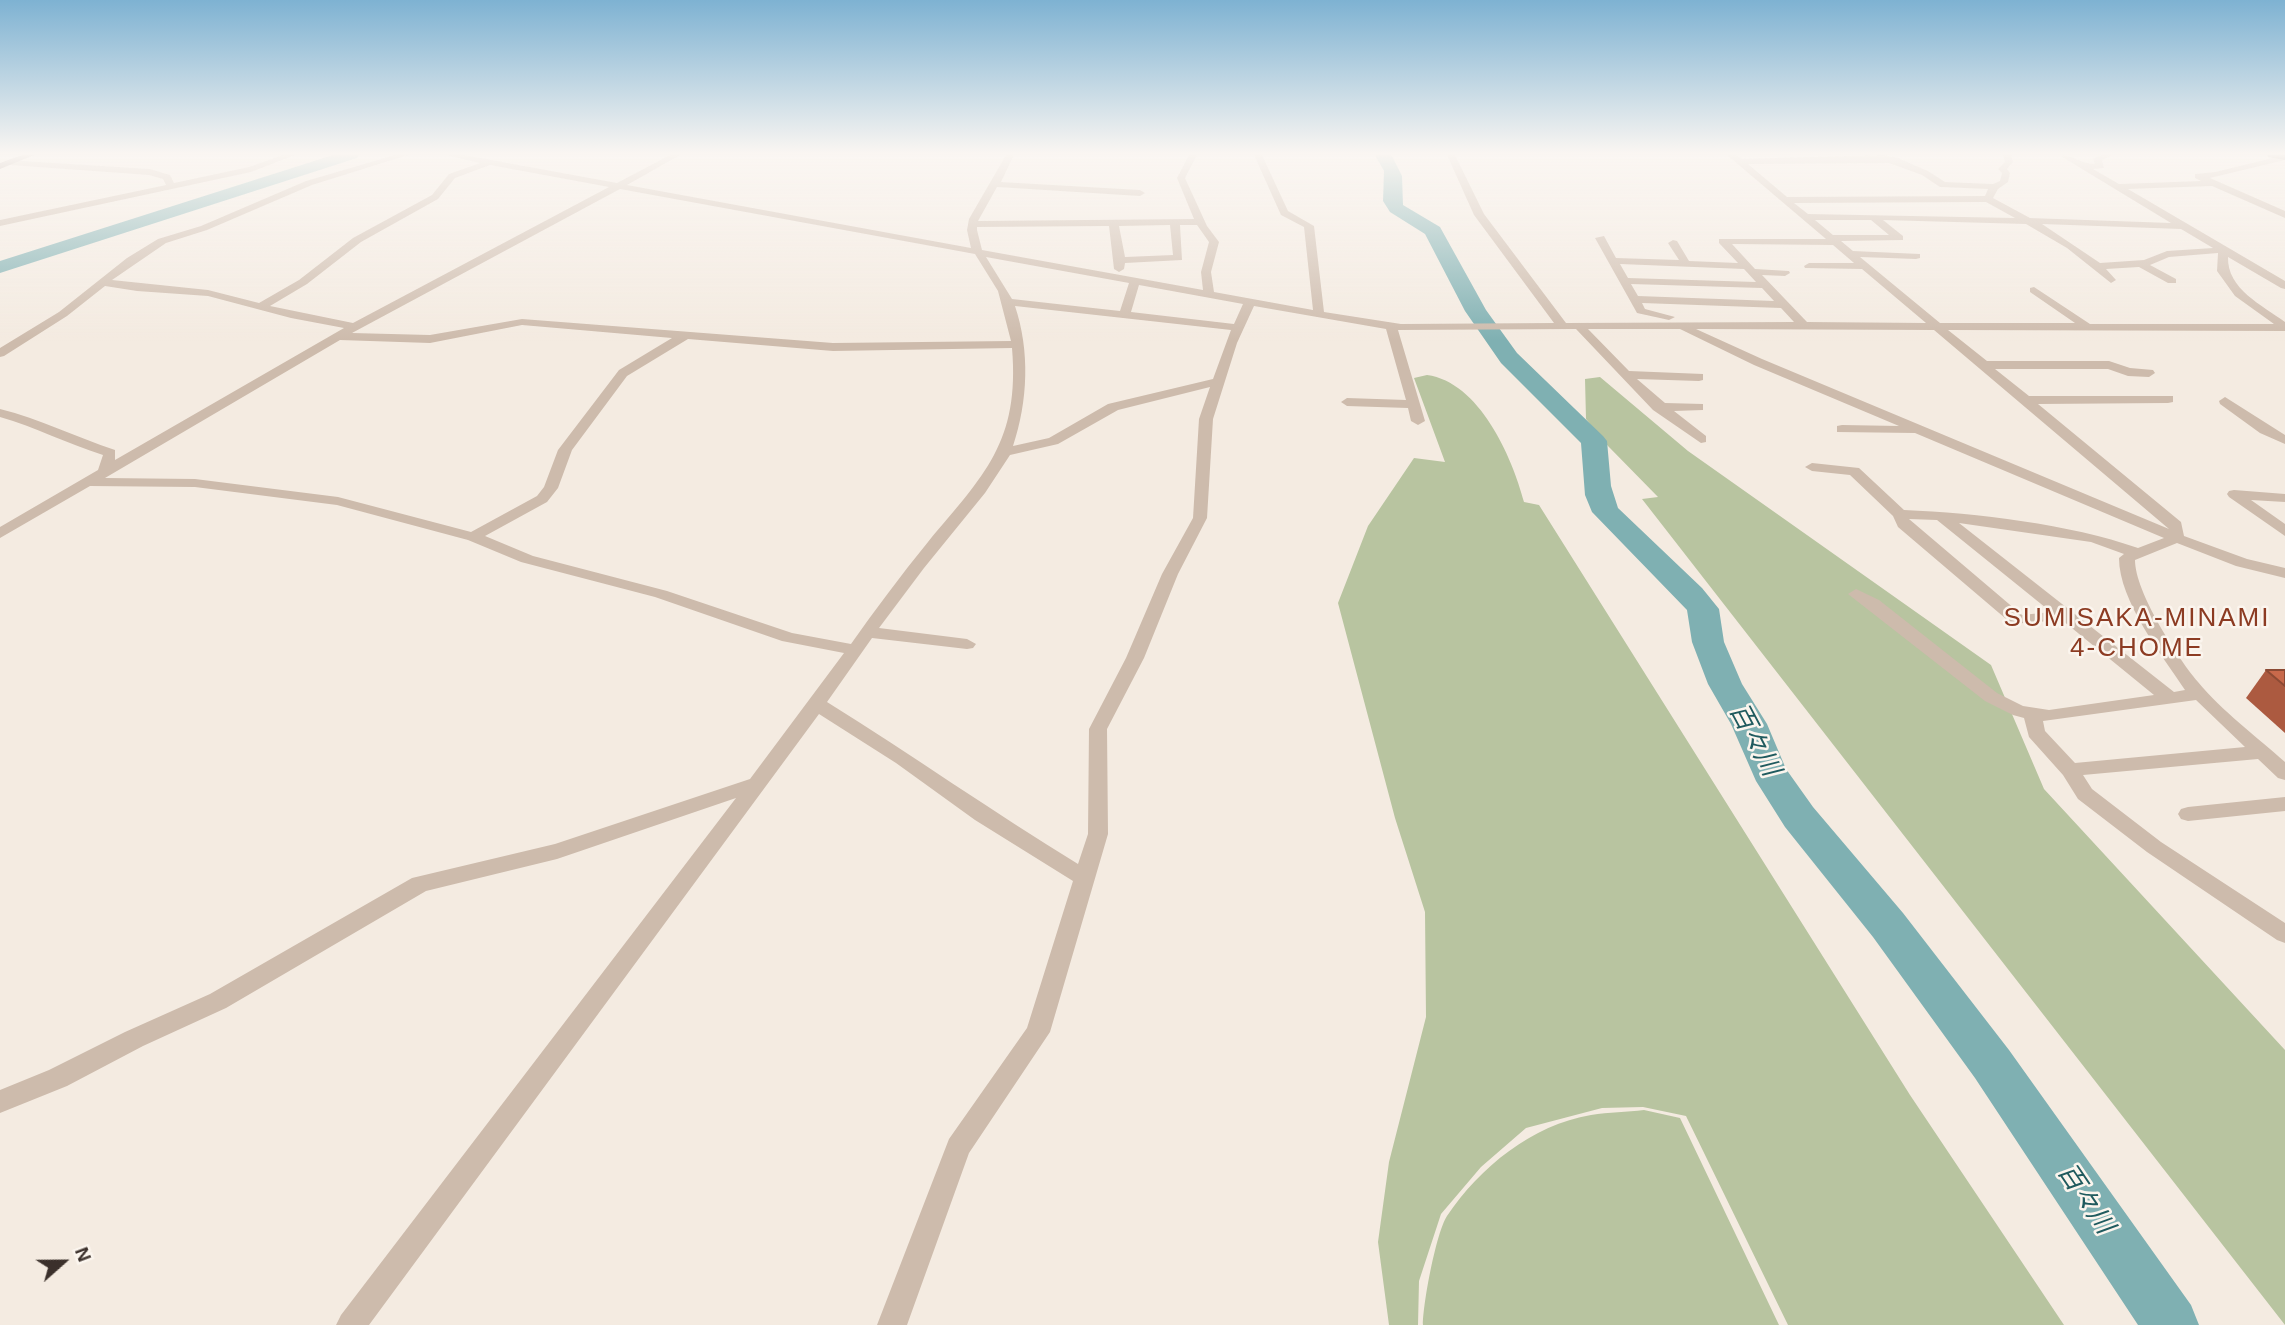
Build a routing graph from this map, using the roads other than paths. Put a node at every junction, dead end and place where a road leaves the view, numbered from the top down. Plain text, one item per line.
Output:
1 (29, 217) edge
2 (230, 217) edge
3 (399, 217) edge
4 (562, 217) edge
5 (788, 217) edge
6 (974, 217) edge
7 (1198, 217) edge
8 (1290, 217) edge
9 (1480, 217) edge
10 (1806, 217) joint
11 (2019, 217) edge
12 (2168, 217) edge
13 (1874, 218) junction
14 (1175, 222) junction
15 (1200, 222) junction
16 (2027, 222) junction
17 (0, 223) edge
18 (1114, 224) junction
19 (973, 225) junction
20 (2183, 226) junction
21 (1600, 238) dead end
22 (1833, 240) junction
23 (1672, 248) dead end
24 (1606, 249) junction
25 (1654, 250) dead end
26 (2223, 250) junction
27 (979, 252) junction
28 (1849, 254) junction
29 (1916, 256) dead end
30 (1121, 260) junction
31 (1613, 261) junction
32 (2140, 263) junction
33 (1686, 264) junction
34 (1809, 266) dead end
35 (1864, 266) junction
36 (2100, 266) junction
37 (1750, 269) junction
38 (1785, 273) dead end
39 (1117, 276) junction
40 (1135, 279) junction
41 (2111, 280) dead end
42 (1624, 281) junction
43 (2172, 281) dead end
44 (103, 282) junction
45 (1765, 285) junction
46 (2285, 286) edge
47 (2034, 290) dead end
48 (1209, 294) junction
49 (1634, 299) junction
50 (1007, 302) junction
51 (1250, 302) junction
52 (1784, 305) junction
53 (260, 307) junction
54 (1320, 314) junction
55 (1125, 315) junction
56 (1560, 324) junction
57 (1578, 325) junction
58 (1679, 325) junction
59 (1703, 325) junction
60 (1391, 326) junction
61 (1803, 326) junction
62 (355, 327) junction
63 (1938, 327) junction
64 (1238, 328) junction
65 (2089, 328) junction
66 (2285, 328) edge
67 (338, 336) junction
68 (684, 336) junction
69 (1018, 344) junction
70 (0, 353) edge
71 (1985, 365) junction
72 (2149, 373) dead end
73 (1625, 375) junction
74 (1699, 377) dead end
75 (1219, 381) junction
76 (1356, 400) dead end
77 (2026, 400) junction
78 (2168, 400) dead end
79 (2225, 401) dead end
80 (1413, 404) junction
81 (1658, 407) junction
82 (1698, 407) dead end
83 (0, 413) edge
84 (1418, 421) dead end
85 (1842, 429) dead end
86 (1921, 430) junction
87 (1701, 439) dead end
88 (2285, 440) edge
89 (1003, 452) junction
90 (1812, 467) dead end
91 (105, 471) junction
92 (85, 482) junction
93 (2285, 498) edge
94 (1900, 514) junction
95 (1941, 516) junction
96 (2285, 531) edge
97 (0, 533) edge
98 (473, 537) junction
99 (2177, 538) junction
100 (2136, 553) junction
101 (2285, 573) edge
102 (1856, 594) dead end
103 (2066, 615) junction
104 (867, 632) junction
105 (967, 644) dead end
106 (855, 650) junction
107 (2199, 694) junction
108 (2170, 698) junction
109 (817, 705) junction
110 (2033, 714) junction
111 (2259, 752) junction
112 (2070, 770) junction
113 (2285, 773) edge
114 (755, 784) junction
115 (2285, 804) edge
116 (2188, 814) dead end
117 (1085, 878) junction
118 (2285, 934) edge
119 (0, 1102) edge
120 (351, 1325) edge
121 (892, 1325) edge

1 - 17 street
2 - 44 street
3 - 53 street
4 - 62 street
5 - 27 street
6 - 19 street
7 - 15 street
8 - 54 street
9 - 56 street
10 - 13 street
10 - 22 street
11 - 16 street
12 - 20 street
13 - 16 street
13 - 22 street
14 - 15 street
14 - 18 street
14 - 30 street
15 - 48 street
16 - 20 street
16 - 36 street
18 - 19 street
18 - 30 street
19 - 27 street
20 - 26 street
21 - 24 street
22 - 28 street
22 - 37 street
23 - 33 street
24 - 25 street
24 - 31 street
26 - 32 street
26 - 46 street
26 - 66 street
27 - 39 street
27 - 50 street
28 - 29 street
28 - 35 street
30 - 39 street
31 - 33 street
31 - 42 street
32 - 36 street
32 - 43 street
33 - 37 street
34 - 35 street
35 - 63 street
36 - 41 street
37 - 38 street
37 - 45 street
39 - 40 street
40 - 48 street
40 - 55 street
42 - 45 street
42 - 49 street
44 - 53 street
44 - 70 street
45 - 52 street
47 - 65 street
48 - 51 street
49 - 52 street
49 - 59 street
50 - 55 street
50 - 69 street
51 - 54 street
51 - 64 street
52 - 61 street
53 - 62 street
54 - 60 street
55 - 64 street
56 - 57 street
56 - 60 street
57 - 58 street
57 - 73 street
58 - 59 street
58 - 86 street
59 - 61 street
60 - 80 street
61 - 63 street
62 - 67 street
63 - 65 street
63 - 71 street
64 - 75 street
65 - 66 street
67 - 68 street
67 - 91 street
68 - 69 street
68 - 98 street
69 - 89 street
71 - 72 street
71 - 77 street
73 - 74 street
73 - 81 street
75 - 89 street
75 - 117 street
76 - 80 street
77 - 78 street
77 - 99 street
79 - 88 street
80 - 84 street
81 - 82 street
81 - 87 street
83 - 91 street
85 - 86 street
86 - 99 street
89 - 104 street
90 - 94 street
91 - 92 street
92 - 97 street
92 - 98 street
93 - 96 street
94 - 95 street
94 - 103 street
95 - 100 street
95 - 103 street
98 - 106 street
99 - 100 street
99 - 101 street
100 - 107 street
102 - 110 street
103 - 108 street
104 - 105 street
104 - 106 street
106 - 109 street
107 - 108 street
107 - 111 street
108 - 110 street
109 - 114 street
109 - 117 street
110 - 112 street
111 - 112 street
111 - 113 street
112 - 118 street
114 - 119 street
114 - 120 street
115 - 116 street
117 - 121 street

